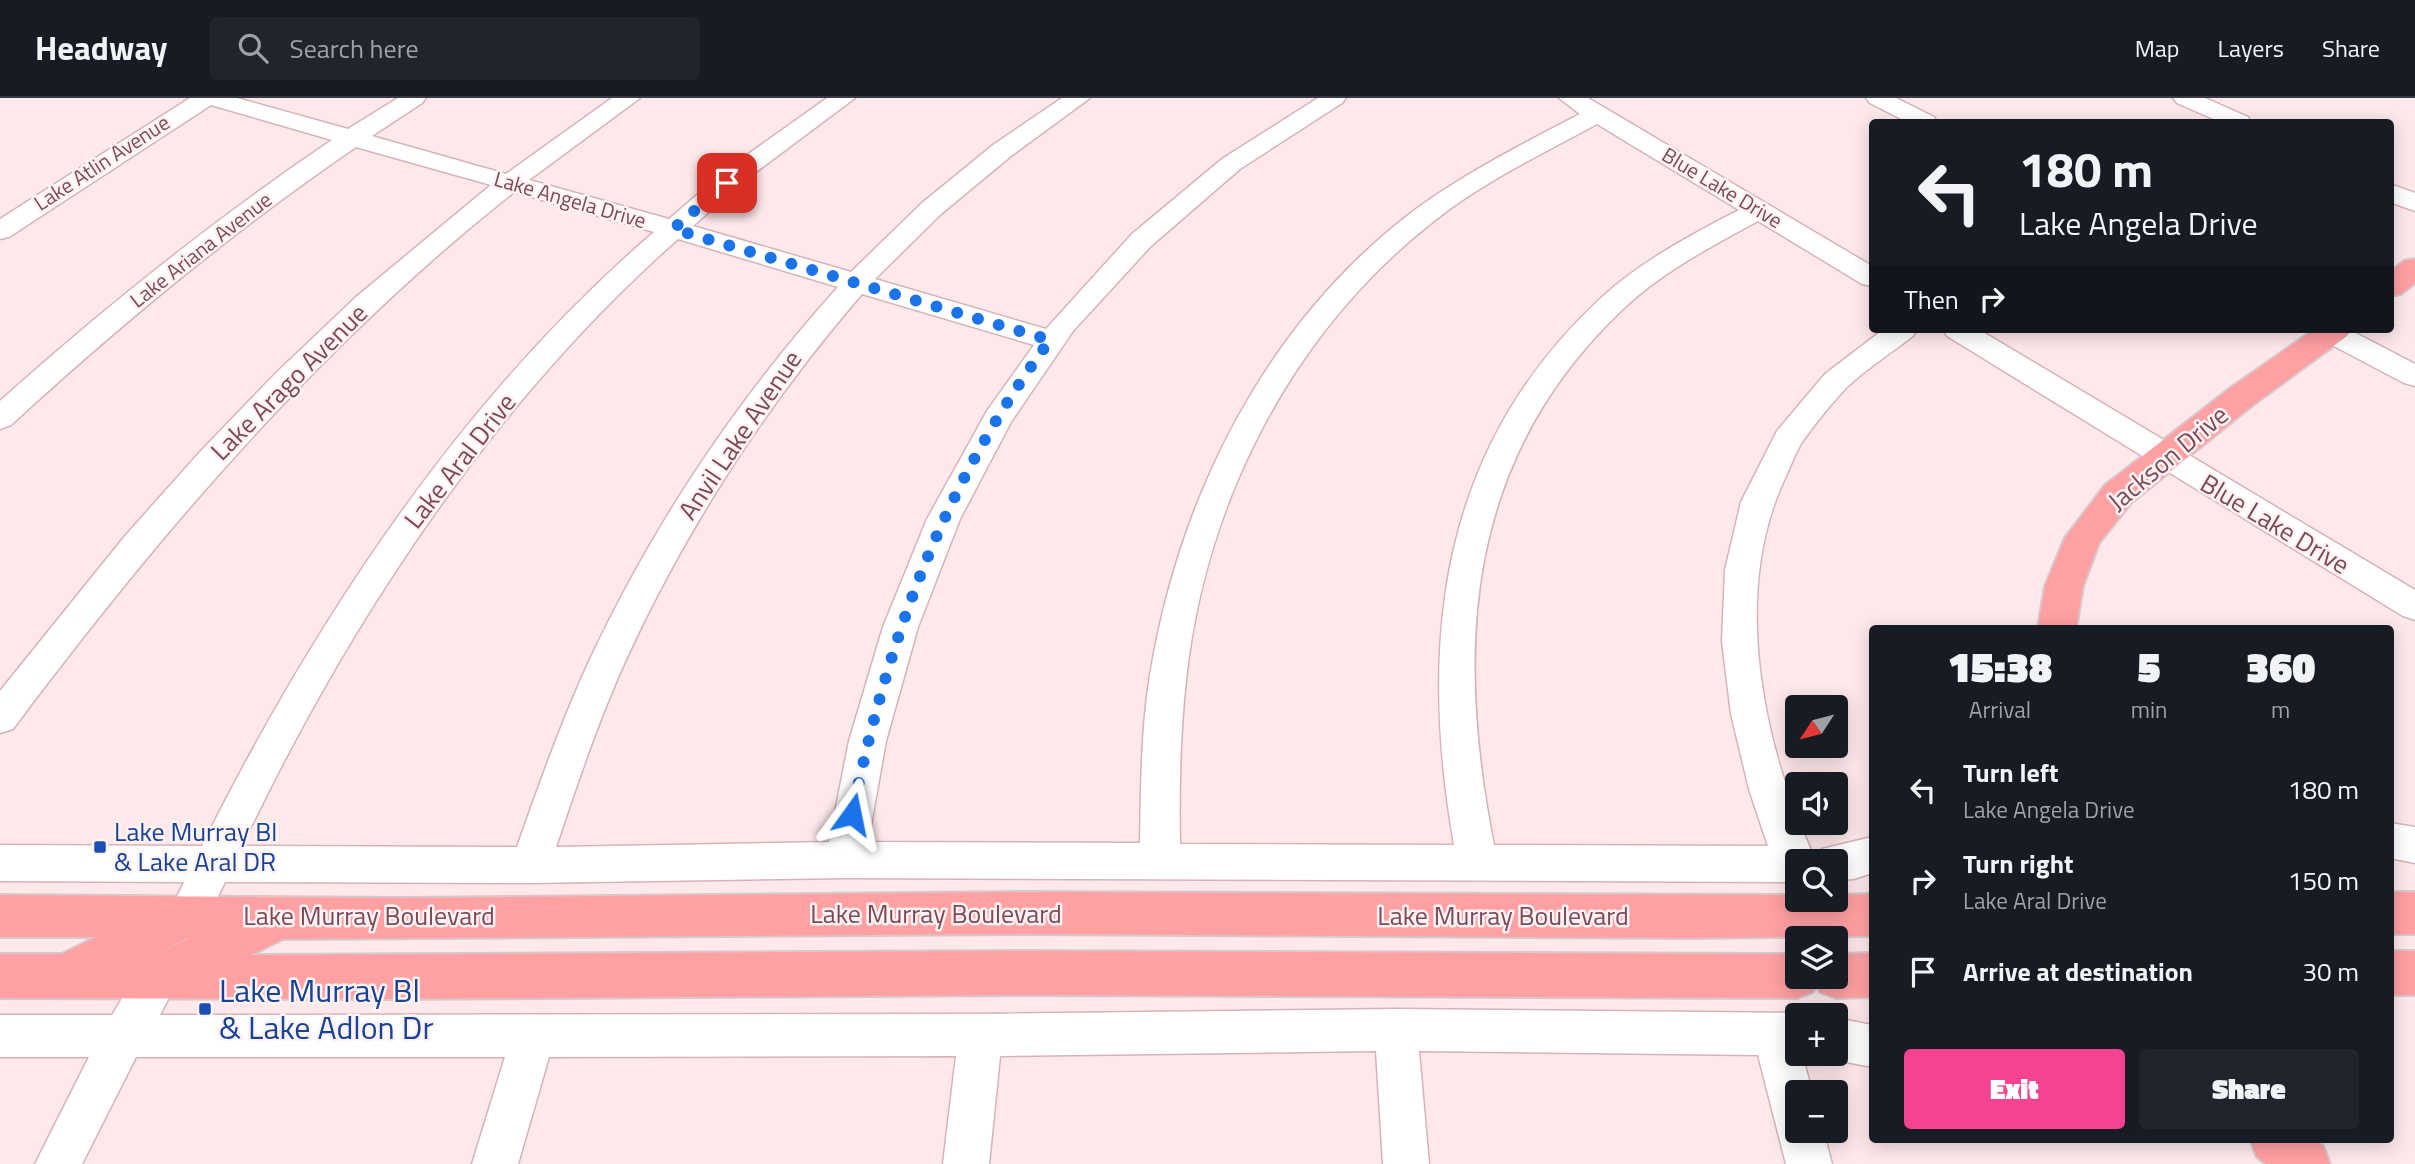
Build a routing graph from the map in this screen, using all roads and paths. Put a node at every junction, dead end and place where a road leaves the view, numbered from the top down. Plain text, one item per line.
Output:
1 (209, 98) edge
2 (414, 98) edge
3 (628, 98) edge
4 (844, 98) edge
5 (1078, 98) edge
6 (1334, 98) edge
7 (1571, 98) edge
8 (1878, 98) edge
9 (2185, 98) edge
10 (1598, 114) junction
11 (1919, 119) edge
12 (2232, 119) edge
13 (352, 138) junction
14 (509, 183) junction
15 (2394, 194) edge
16 (2415, 203) edge
17 (1758, 210) junction
18 (2, 227) edge
19 (673, 229) junction
20 (2415, 268) edge
21 (1869, 276) edge
22 (855, 284) junction
23 (2394, 284) edge
24 (1896, 333) edge
25 (1963, 333) edge
26 (2327, 333) edge
27 (2336, 333) edge
28 (1050, 340) junction
29 (2415, 376) edge
30 (0, 418) edge
31 (2164, 457) junction
32 (2415, 607) edge
33 (2058, 625) edge
34 (0, 718) edge
35 (2394, 841) edge
36 (2415, 845) edge
37 (1789, 849) edge
38 (1869, 856) edge
39 (845, 860) junction
40 (1848, 861) edge
41 (1160, 862) junction
42 (1477, 862) junction
43 (0, 863) edge
44 (212, 863) junction
45 (1785, 864) edge
46 (530, 866) junction
47 (2394, 913) edge
48 (2415, 913) edge
49 (1869, 915) edge
50 (0, 916) edge
51 (188, 916) junction
52 (284, 916) junction
53 (2394, 973) edge
54 (2415, 974) edge
55 (1848, 975) edge
56 (1869, 975) edge
57 (0, 976) edge
58 (64, 976) junction
59 (159, 976) junction
60 (1785, 976) edge
61 (1396, 1030) junction
62 (1785, 1033) edge
63 (534, 1034) junction
64 (124, 1035) junction
65 (980, 1035) junction
66 (0, 1036) edge
67 (1848, 1041) edge
68 (1869, 1045) edge
69 (1803, 1143) edge
70 (2258, 1143) edge
71 (2280, 1143) edge
72 (58, 1164) edge
73 (495, 1164) edge
74 (966, 1164) edge
75 (1406, 1164) edge
76 (1809, 1164) edge
77 (2261, 1164) edge
78 (2305, 1164) edge

1 - 13 street, Lake Angela Drive
1 - 18 street, Lake Atlin Avenue
2 - 13 street, Lake Ariana Avenue
3 - 14 street, Lake Arago Avenue
4 - 19 street, Lake Aral Drive
5 - 22 street, Anvil Lake Avenue
6 - 28 street
7 - 10 street, Blue Lake Drive
8 - 11 street
9 - 12 street
10 - 17 street, Blue Lake Drive
10 - 41 street
13 - 14 street, Lake Angela Drive
13 - 30 street, Lake Ariana Avenue
14 - 19 street, Lake Angela Drive
14 - 34 street, Lake Arago Avenue
15 - 16 street
17 - 21 street, Blue Lake Drive
17 - 42 street
19 - 22 street, Lake Angela Drive
19 - 44 street, Lake Aral Drive
20 - 23 main road
22 - 28 street, Lake Angela Drive
22 - 46 street, Anvil Lake Avenue
24 - 37 street
25 - 31 street, Blue Lake Drive
26 - 31 main road, Jackson Drive
27 - 29 street
28 - 39 street
31 - 32 street, Blue Lake Drive
31 - 33 main road, Jackson Drive
35 - 36 street
38 - 40 street
39 - 41 street, Lake Murray Boulevard
39 - 46 street, Lake Murray Boulevard
41 - 42 street, Lake Murray Boulevard
42 - 45 street, Lake Murray Boulevard
43 - 44 street, Lake Murray Boulevard
44 - 46 street, Lake Murray Boulevard
44 - 51 street, Lake Aral Drive
47 - 48 main road
49 - 52 main road, Lake Murray Boulevard
50 - 51 main road, Lake Murray Boulevard
51 - 52 main road, Lake Murray Boulevard
51 - 58 main road
52 - 59 main road
53 - 54 main road
55 - 56 main road
57 - 58 main road
58 - 59 main road
59 - 60 main road
59 - 64 street
61 - 62 street
61 - 65 street
61 - 75 street
63 - 64 street
63 - 65 street
63 - 73 street
64 - 66 street
64 - 72 street
65 - 74 street
67 - 68 street
69 - 76 street
70 - 77 main road
71 - 78 main road

